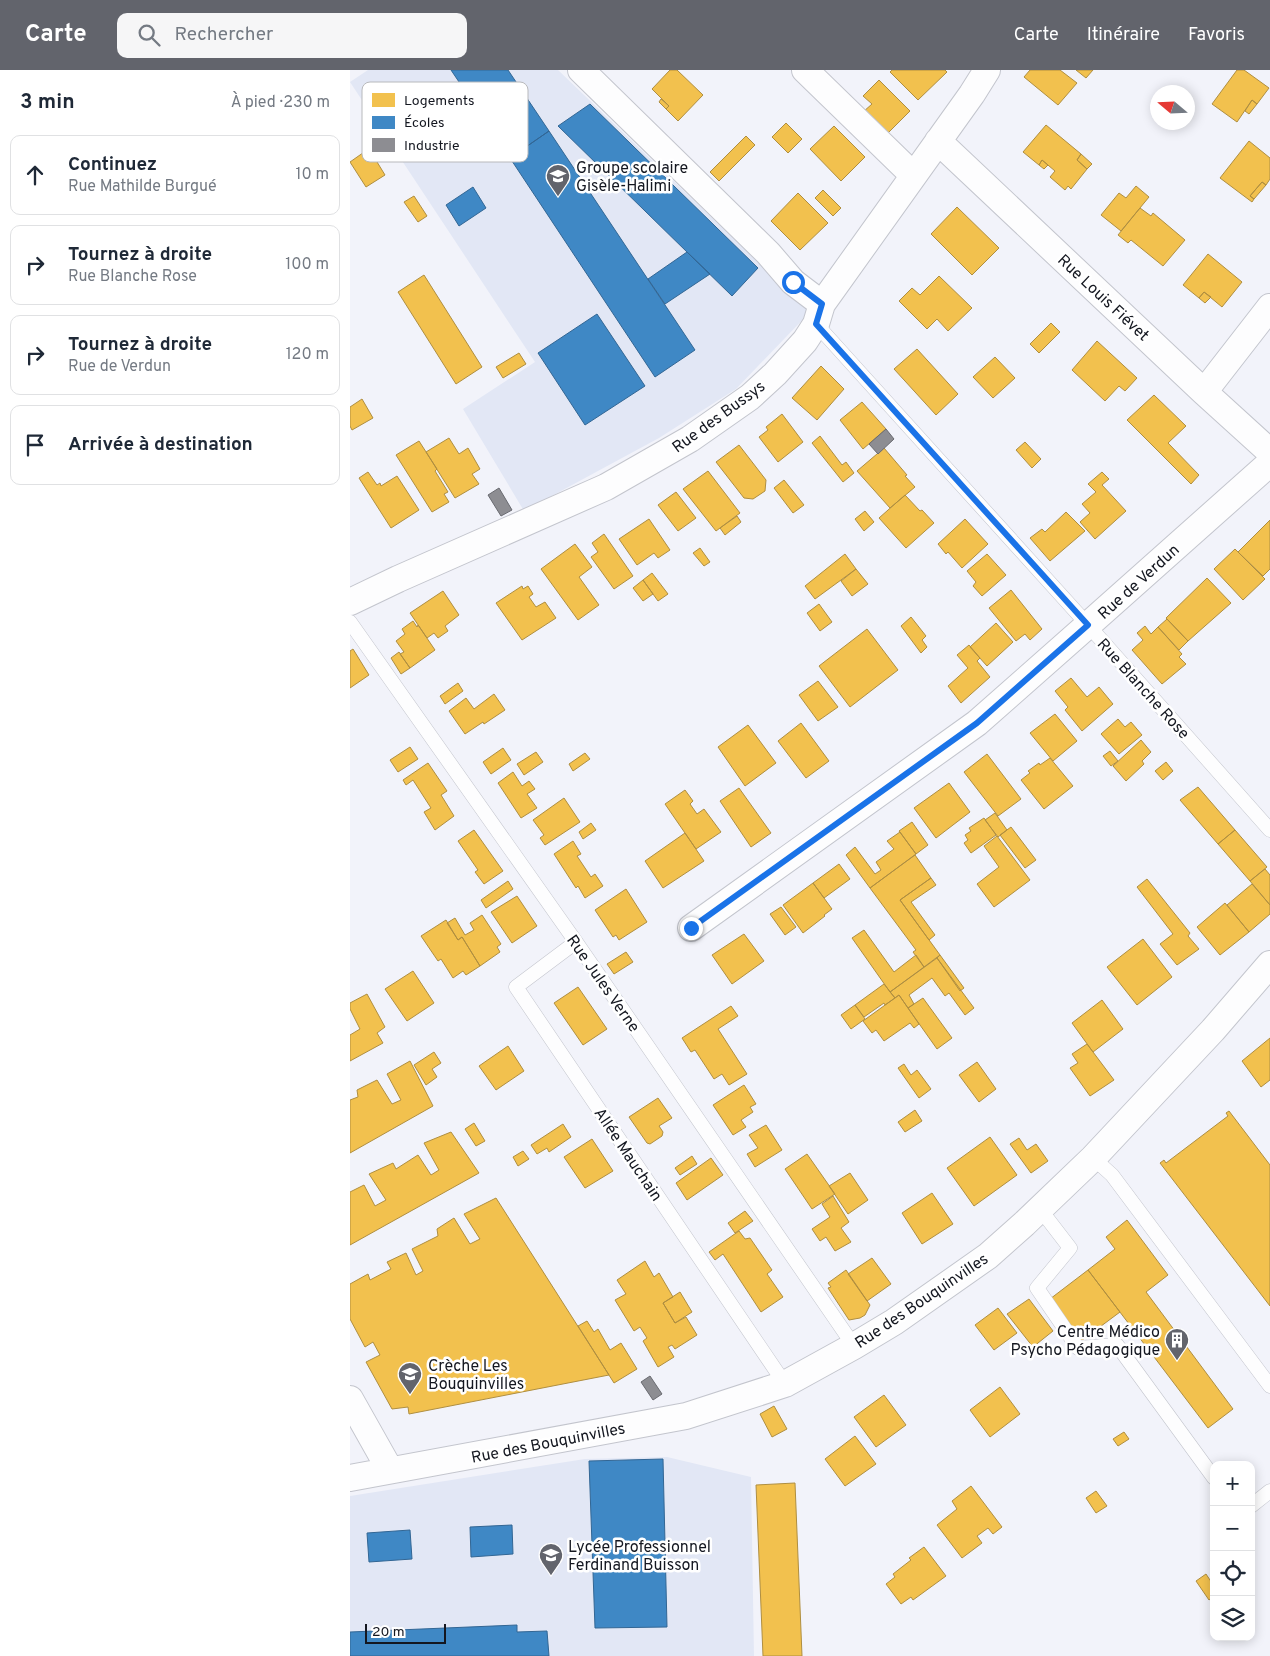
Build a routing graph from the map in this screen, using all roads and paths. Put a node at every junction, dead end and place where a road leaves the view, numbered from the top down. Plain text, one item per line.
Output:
1 (581, 70) edge
2 (806, 70) edge
3 (987, 70) edge
4 (938, 142) junction
5 (913, 175) junction
6 (1270, 307) edge
7 (819, 314) junction
8 (1204, 392) junction
9 (1270, 452) edge
10 (1270, 463) edge
11 (350, 602) edge
12 (350, 622) edge
13 (1088, 625) junction
14 (1270, 830) edge
15 (691, 928) dead end
16 (576, 942) junction
17 (1270, 964) edge
18 (1094, 1158) junction
19 (1040, 1209) junction
20 (854, 1346) junction
21 (784, 1384) junction
22 (1270, 1386) edge
23 (350, 1398) edge
24 (390, 1470) junction
25 (1210, 1473) edge
26 (350, 1478) edge
27 (1270, 1491) edge
28 (1255, 1503) edge

1 - 7 street
2 - 5 street
3 - 4 street, Rue des Bussys
4 - 5 street, Rue des Bussys
4 - 8 street, Rue Louis Fiévet
5 - 7 street, Rue des Bussys
6 - 8 street
7 - 11 street, Rue des Bussys
7 - 13 lane, Rue Blanche Rose
8 - 9 street, Rue Louis Fiévet
10 - 13 street, Rue de Verdun
12 - 16 lane, Rue Jules Verne
13 - 14 lane, Rue Blanche Rose
13 - 15 street, Rue de Verdun
16 - 20 lane, Rue Jules Verne
16 - 21 lane, Allée Mauchain
17 - 18 street, Rue des Bouquinvilles
18 - 19 street, Rue des Bouquinvilles
18 - 22 lane
19 - 20 street, Rue des Bouquinvilles
19 - 25 lane
20 - 21 street, Rue des Bouquinvilles
21 - 24 street, Rue des Bouquinvilles
23 - 24 street
24 - 26 street, Rue des Bouquinvilles
27 - 28 lane

